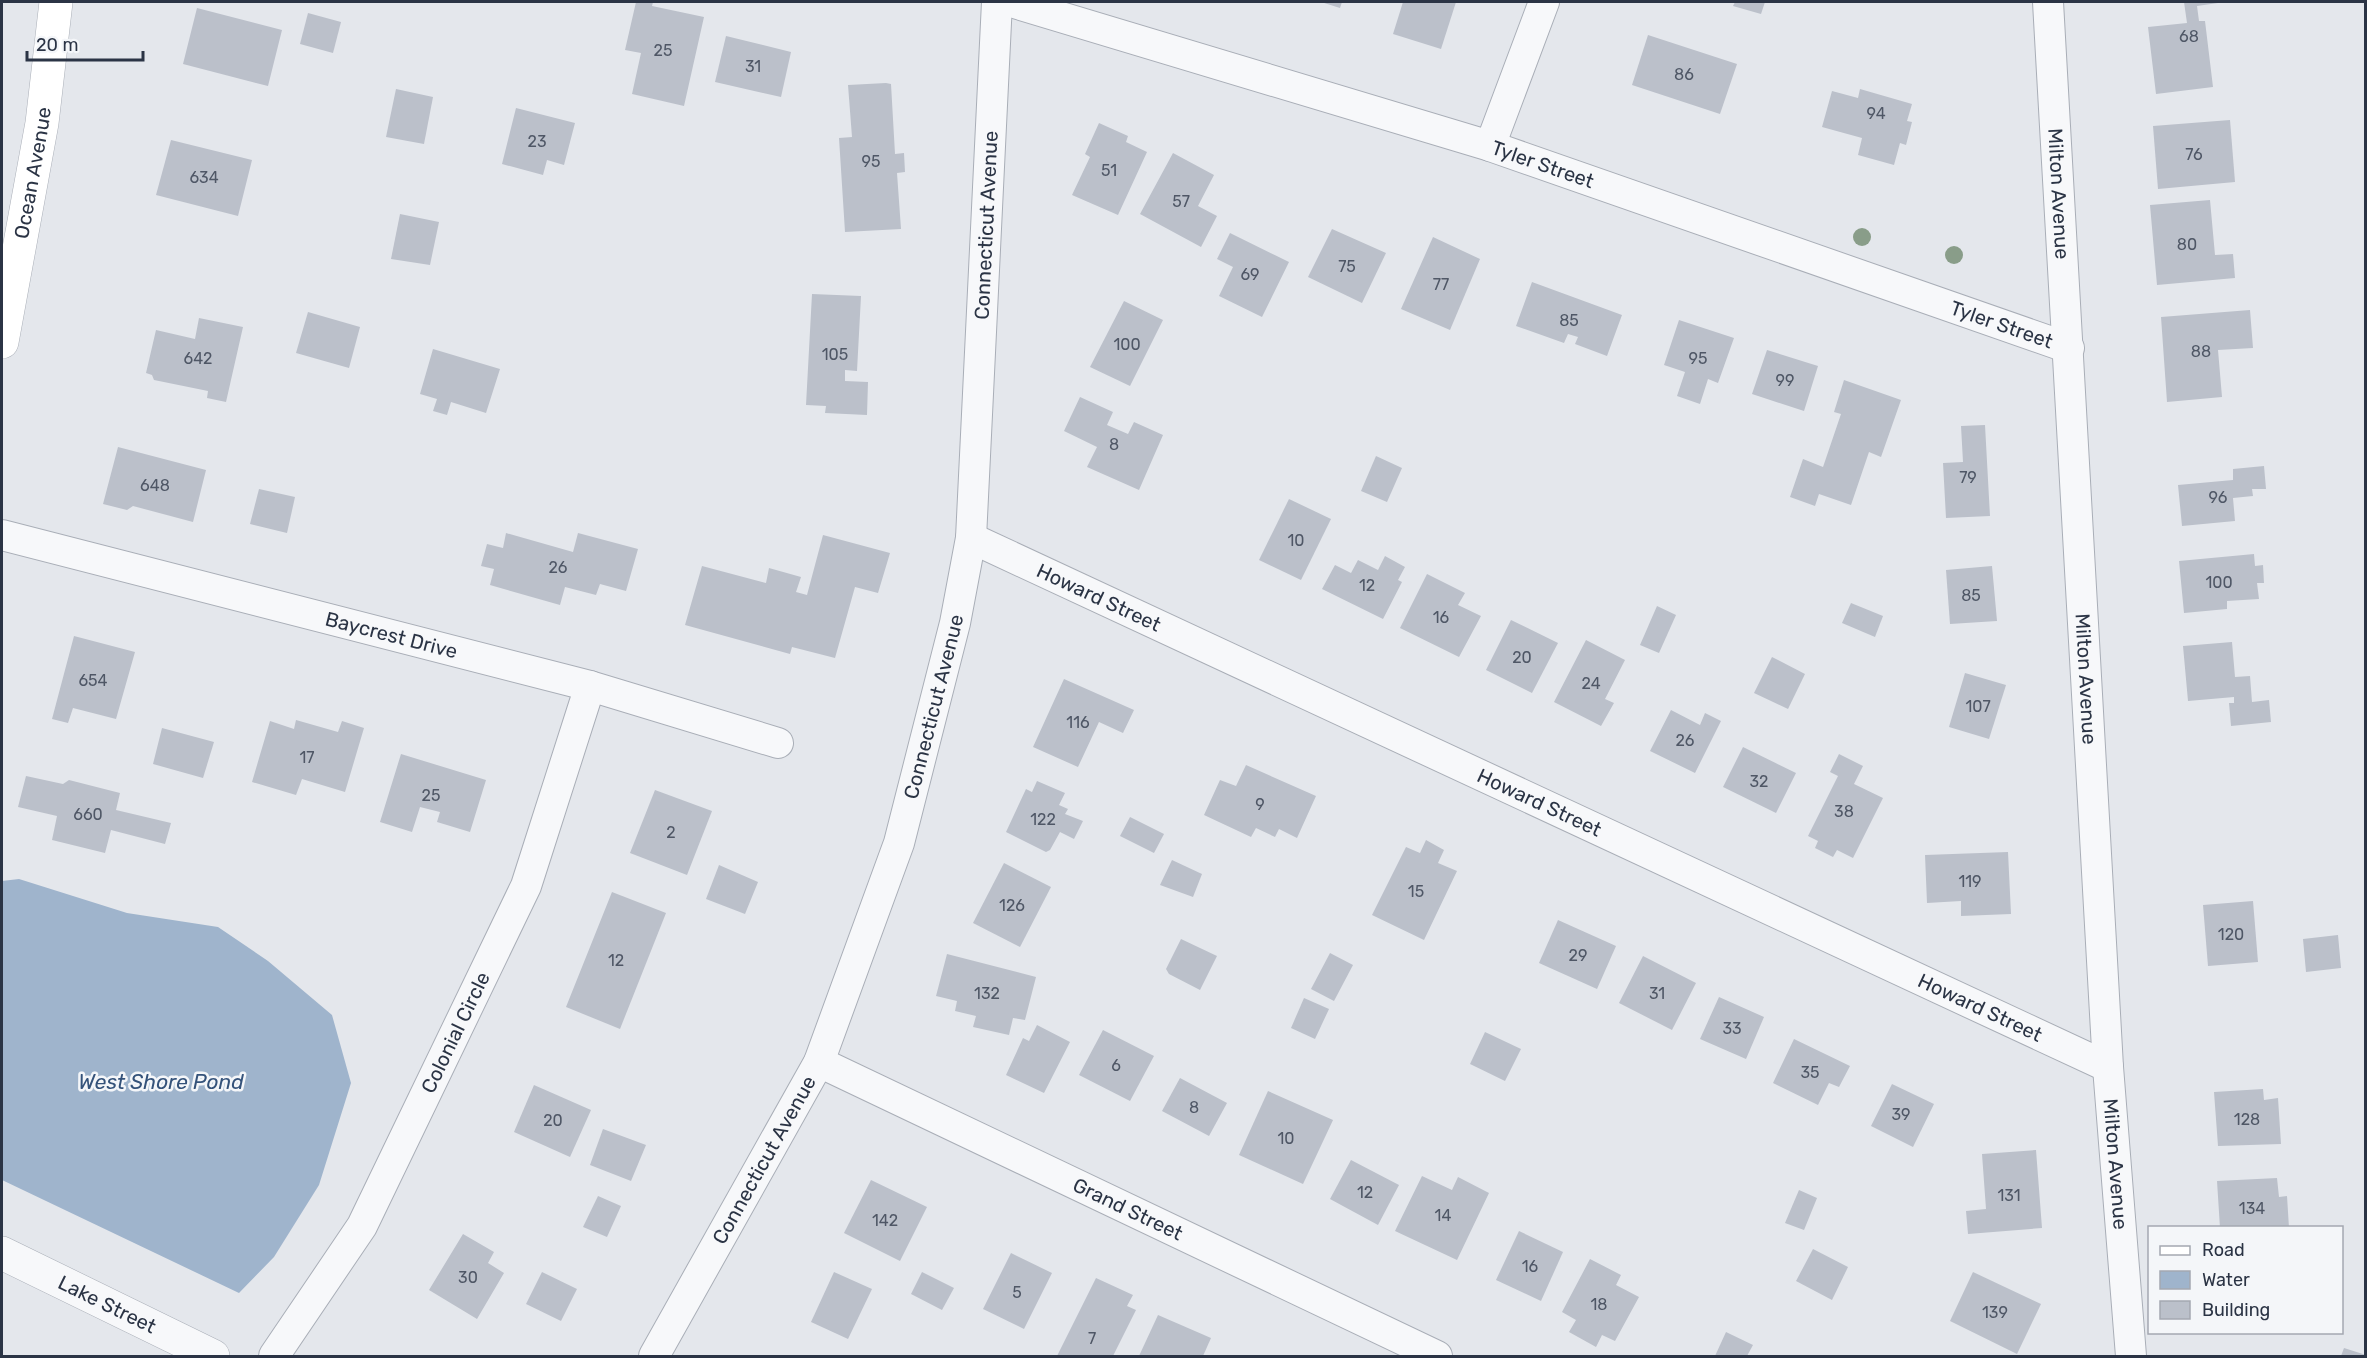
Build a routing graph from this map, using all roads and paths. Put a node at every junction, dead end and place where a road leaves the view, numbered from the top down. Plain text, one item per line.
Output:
1 (56, 2) edge
2 (997, 2) edge
3 (1011, 2) edge
4 (1544, 2) edge
5 (2048, 2) edge
6 (1490, 146) junction
7 (2, 342) edge
8 (2069, 348) junction
9 (2, 536) edge
10 (971, 538) junction
11 (590, 686) junction
12 (778, 743) dead end
13 (819, 1062) junction
14 (2108, 1066) junction
15 (2, 1253) edge
16 (2129, 1322) junction
17 (213, 1356) edge
18 (274, 1356) edge
19 (654, 1356) edge
20 (1437, 1356) edge
21 (2131, 1356) edge
22 (2147, 1356) edge

1 - 7 main road, Ocean Avenue
2 - 10 street, Connecticut Avenue
3 - 6 street, Tyler Street
4 - 6 street
5 - 8 street, Milton Avenue
6 - 8 street, Tyler Street
8 - 14 street, Milton Avenue
9 - 11 street, Baycrest Drive
10 - 13 street, Connecticut Avenue
10 - 14 street, Howard Street
11 - 12 street, Baycrest Drive
11 - 18 street, Colonial Circle
13 - 19 street, Connecticut Avenue
13 - 20 street, Grand Street
14 - 16 street, Milton Avenue
15 - 17 street, Lake Street
16 - 21 street, Milton Avenue
16 - 22 street

